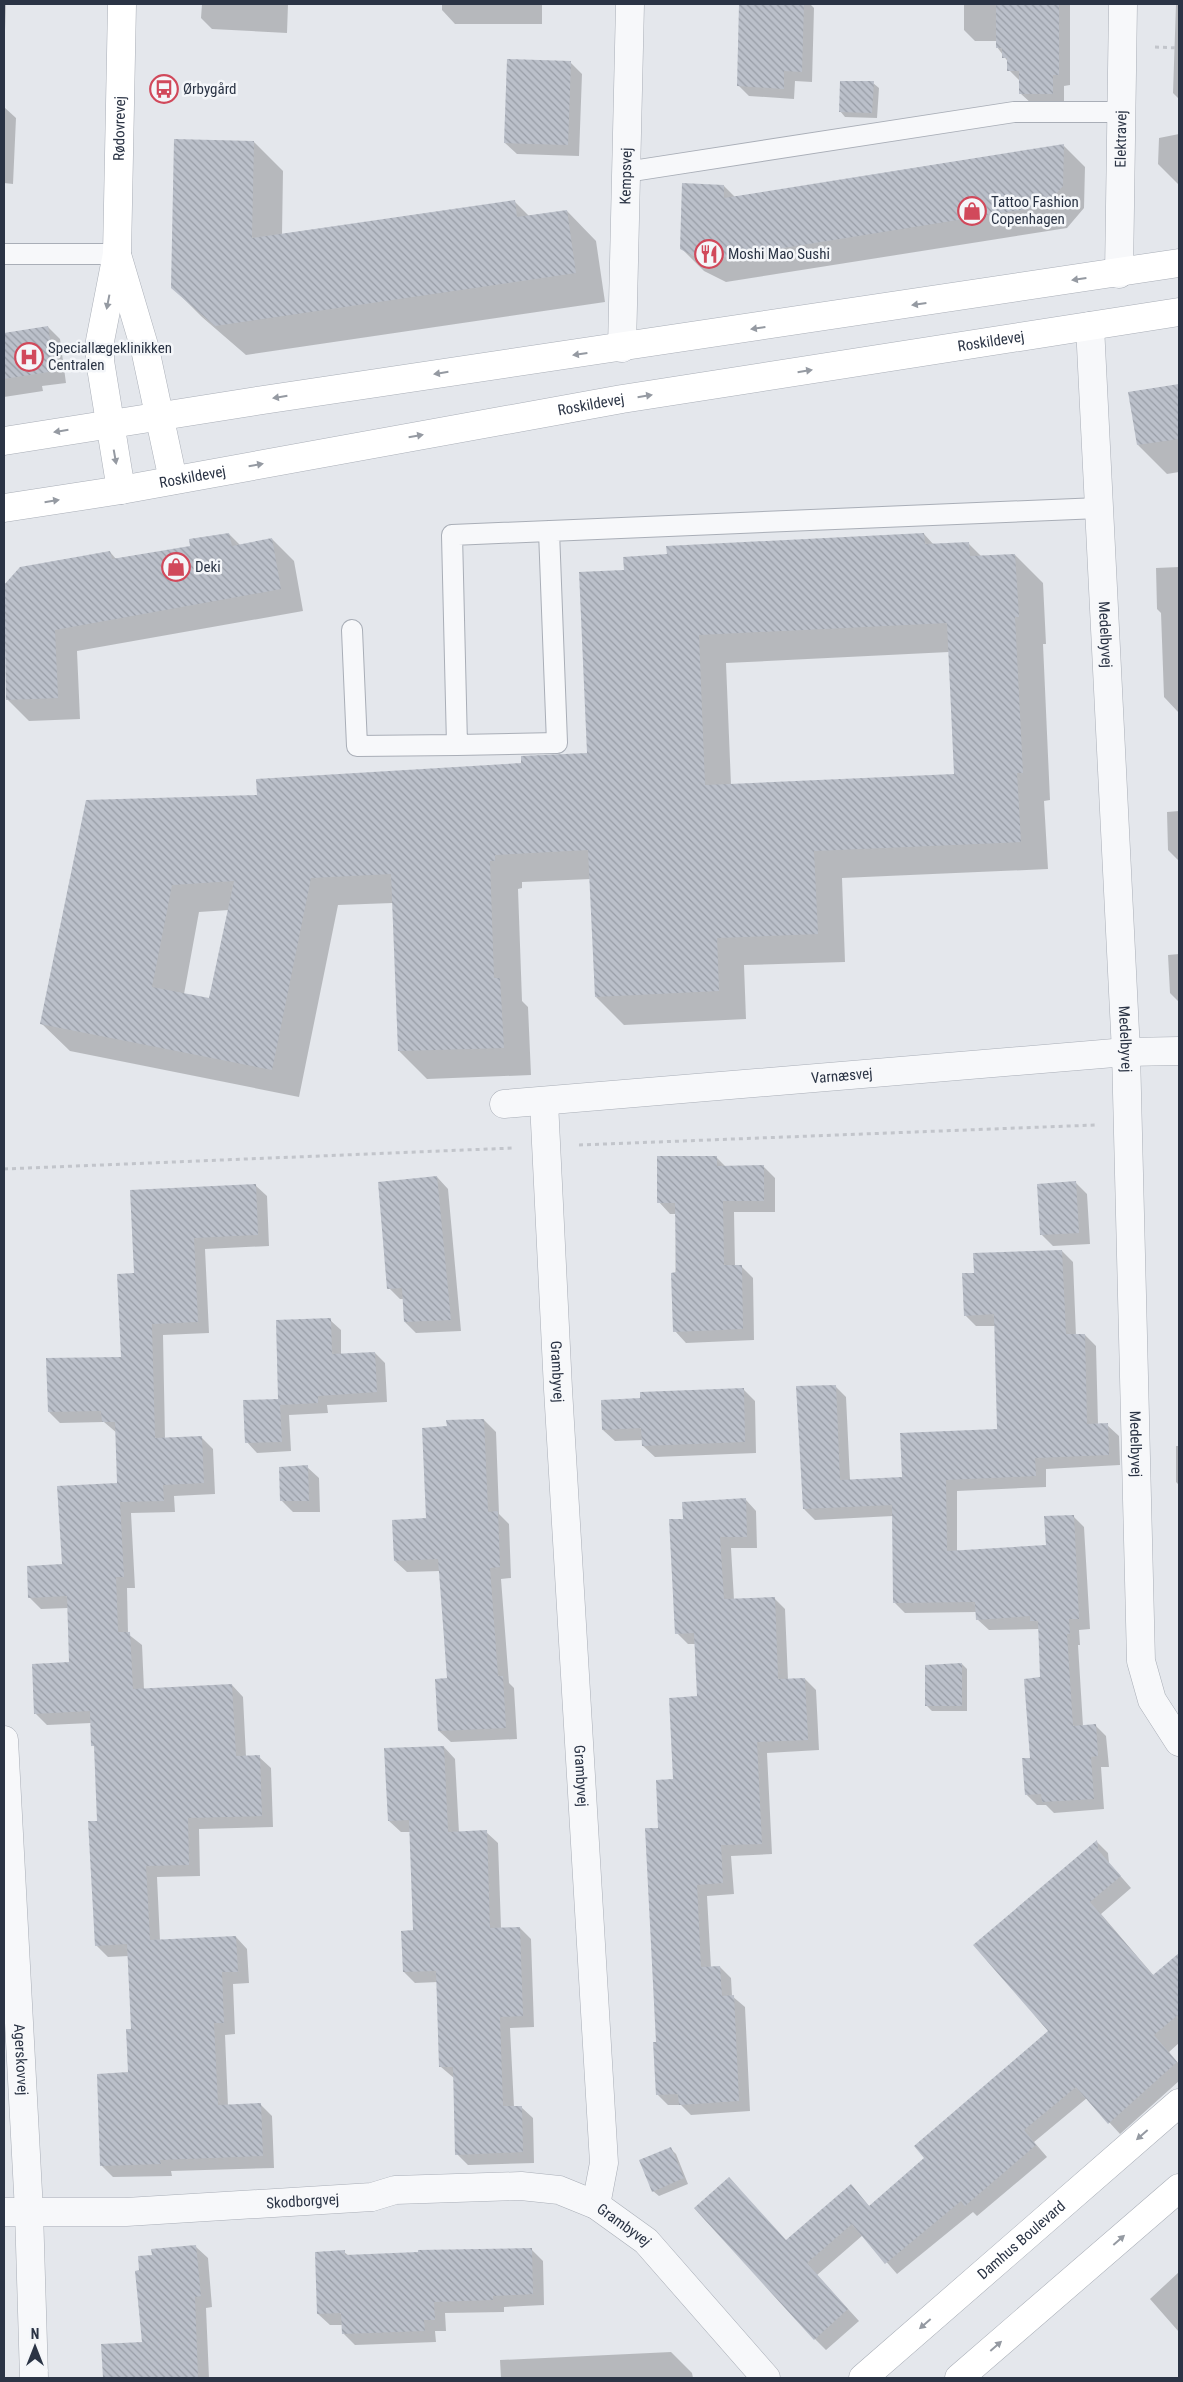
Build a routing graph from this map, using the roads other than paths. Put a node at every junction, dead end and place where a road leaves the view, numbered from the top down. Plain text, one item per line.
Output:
1 (122, 4) edge
2 (630, 4) edge
3 (1123, 4) edge
4 (1122, 112) junction
5 (626, 172) junction
6 (4, 254) edge
7 (117, 254) junction
8 (1179, 264) edge
9 (1119, 274) junction
10 (1179, 312) edge
11 (1090, 326) junction
12 (622, 348) junction
13 (159, 416) junction
14 (110, 424) junction
15 (4, 441) edge
16 (174, 480) junction
17 (121, 490) junction
18 (4, 508) edge
19 (1099, 508) junction
20 (549, 531) junction
21 (352, 630) dead end
22 (457, 745) junction
23 (1179, 1051) edge
24 (1126, 1052) junction
25 (544, 1102) junction
26 (504, 1104) dead end
27 (4, 1740) edge
28 (1179, 1742) edge
29 (1179, 2103) edge
30 (1179, 2188) edge
31 (596, 2205) junction
32 (16, 2212) edge
33 (34, 2378) edge
34 (766, 2378) edge
35 (863, 2378) edge
36 (959, 2378) edge

1 - 7 main road, Rødovrevej
2 - 5 street, Kempsvej
3 - 4 street, Elektravej
4 - 5 lane
4 - 9 street, Elektravej
5 - 12 street, Kempsvej
6 - 7 lane
7 - 13 main road, Rødovrevej
7 -> 14 main road, Rødovrevej
8 - 9 main road
9 -> 12 main road
10 - 11 main road, Roskildevej
16 -> 11 main road, Roskildevej
11 - 19 street, Medelbyvej
12 -> 13 main road
13 - 14 main road
13 - 16 main road, Rødovrevej
14 -> 15 main road
14 -> 17 main road, Rødovrevej
16 - 17 main road, Roskildevej
18 -> 17 main road, Roskildevej
19 - 20 lane
19 - 24 street, Medelbyvej
20 - 22 lane
20 - 22 lane
21 - 22 lane
23 - 24 street, Varnæsvej
24 - 25 street, Varnæsvej
24 - 28 street, Medelbyvej
25 - 26 street, Varnæsvej
25 - 31 street, Grambyvej
27 - 32 street, Agerskovvej
29 -> 35 main road, Damhus Boulevard
36 -> 30 main road
31 - 32 street, Skodborgvej
31 - 34 street, Grambyvej
32 - 33 street, Agerskovvej

